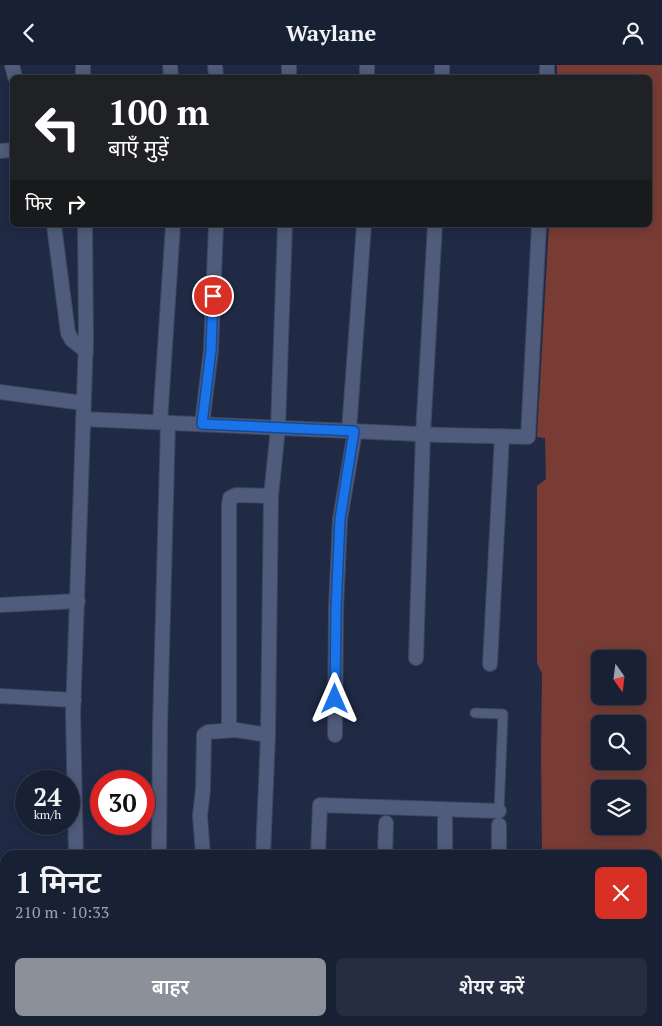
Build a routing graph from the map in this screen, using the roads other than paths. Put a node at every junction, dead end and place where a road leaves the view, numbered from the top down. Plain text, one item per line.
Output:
1 (54, 227) edge
2 (85, 227) edge
3 (173, 227) edge
4 (216, 227) edge
5 (285, 227) edge
6 (364, 227) edge
7 (435, 227) edge
8 (539, 227) edge
9 (86, 351) junction
10 (0, 392) edge
11 (84, 403) junction
12 (83, 419) junction
13 (164, 423) junction
14 (202, 424) junction
15 (278, 428) junction
16 (352, 431) junction
17 (423, 434) junction
18 (502, 436) junction
19 (271, 496) junction
20 (78, 601) junction
21 (0, 605) edge
22 (416, 658) dead end
23 (490, 664) dead end
24 (0, 696) edge
25 (74, 700) junction
26 (475, 713) dead end
27 (236, 730) junction
28 (268, 735) junction
29 (335, 735) dead end
30 (499, 818) junction
31 (446, 819) dead end
32 (386, 823) dead end
33 (76, 850) edge
34 (159, 850) edge
35 (203, 850) edge
36 (263, 850) edge
37 (318, 850) edge
38 (385, 850) edge
39 (446, 850) edge
40 (499, 850) edge

1 - 9 street
2 - 9 street
3 - 13 street
4 - 14 street
5 - 15 street
6 - 16 street
7 - 17 street
8 - 18 street
9 - 11 street
10 - 11 street
11 - 12 street
12 - 13 street
12 - 20 street
13 - 14 street
13 - 34 street
14 - 15 street
15 - 16 street
15 - 19 street
16 - 17 street
16 - 29 street
17 - 18 street
17 - 22 street
18 - 23 street
19 - 27 street
19 - 28 street
20 - 21 street
20 - 25 street
24 - 25 street
25 - 33 street
26 - 30 lane
27 - 28 street
27 - 35 street
28 - 36 street
30 - 37 street
30 - 40 street
31 - 39 street
32 - 38 street

